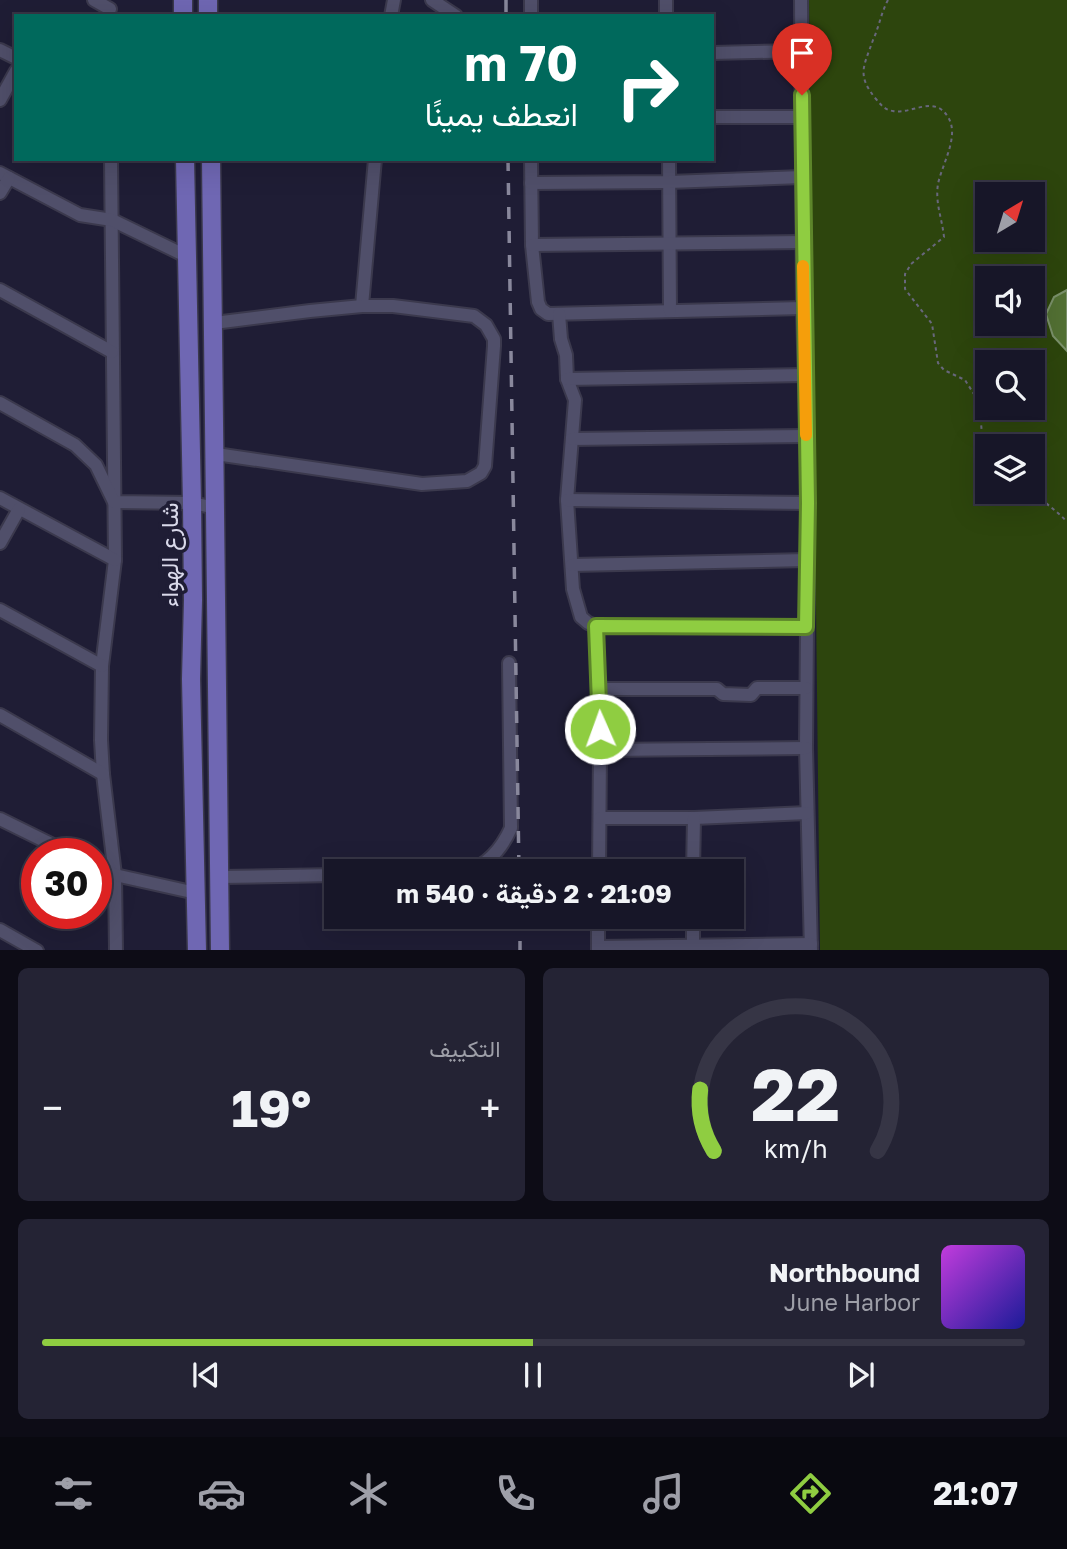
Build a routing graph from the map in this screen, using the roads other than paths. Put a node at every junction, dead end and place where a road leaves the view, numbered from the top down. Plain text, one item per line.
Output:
1 (93, 0) edge
2 (432, 0) edge
3 (801, 0) edge
4 (110, 8) edge
5 (453, 14) edge
6 (801, 51) junction
7 (714, 53) edge
8 (14, 75) edge
9 (0, 100) edge
10 (714, 117) edge
11 (802, 117) junction
12 (111, 161) edge
13 (185, 161) edge
14 (211, 161) edge
15 (375, 161) edge
16 (531, 161) edge
17 (669, 161) edge
18 (4, 175) edge
19 (802, 177) junction
20 (669, 182) junction
21 (531, 183) junction
22 (0, 193) edge
23 (112, 220) junction
24 (803, 242) junction
25 (532, 245) junction
26 (670, 245) junction
27 (186, 256) junction
28 (0, 290) edge
29 (362, 306) junction
30 (803, 308) junction
31 (670, 311) junction
32 (559, 314) junction
33 (214, 323) junction
34 (112, 352) junction
35 (806, 375) junction
36 (567, 379) junction
37 (0, 403) edge
38 (806, 436) junction
39 (572, 439) junction
40 (216, 454) junction
41 (0, 498) edge
42 (567, 500) junction
43 (114, 502) junction
44 (192, 503) junction
45 (808, 503) junction
46 (216, 508) junction
47 (19, 509) junction
48 (0, 543) edge
49 (114, 560) junction
50 (807, 560) junction
51 (572, 565) junction
52 (0, 610) edge
53 (596, 626) junction
54 (806, 627) junction
55 (509, 663) dead end
56 (102, 666) junction
57 (806, 688) junction
58 (598, 689) junction
59 (0, 715) edge
60 (806, 748) junction
61 (600, 750) junction
62 (103, 774) junction
63 (807, 813) junction
64 (600, 818) junction
65 (694, 818) junction
66 (0, 819) edge
67 (39, 838) edge
68 (489, 859) edge
69 (600, 859) edge
70 (693, 859) edge
71 (112, 874) edge
72 (115, 875) junction
73 (324, 875) edge
74 (220, 877) junction
75 (196, 893) junction
76 (598, 929) edge
77 (693, 929) edge
78 (0, 930) edge
79 (693, 947) edge
80 (811, 947) edge
81 (598, 949) edge
82 (37, 950) edge
83 (116, 950) edge
84 (197, 950) edge
85 (220, 950) edge

1 - 4 street
2 - 5 street
3 - 6 street
6 - 7 street
6 - 11 street
8 - 9 street
10 - 11 street
11 - 19 street
12 - 23 street
13 - 27 main road, شارع الهواء
14 - 33 main road, شارع الهواء
15 - 29 street
16 - 21 street
17 - 20 street
18 - 22 street
18 - 23 street
19 - 20 street
19 - 24 street
20 - 21 street
20 - 26 street
21 - 25 street
23 - 27 street
23 - 34 street
24 - 26 street
24 - 30 street
25 - 26 street
25 - 32 street
26 - 31 street
27 - 44 main road, شارع الهواء
28 - 34 street
29 - 33 street
29 - 40 street
30 - 31 street
30 - 35 street
31 - 32 street
32 - 36 street
33 - 40 main road, شارع الهواء
34 - 43 street
35 - 36 street
35 - 38 street
36 - 39 street
37 - 43 street
38 - 39 street
38 - 45 street
39 - 42 street
40 - 46 main road, شارع الهواء
41 - 47 street
42 - 45 street
42 - 51 street
43 - 44 street
43 - 49 street
44 - 46 street
44 - 75 main road, شارع الهواء
45 - 50 street
46 - 74 main road, شارع الهواء
47 - 48 street
47 - 49 street
49 - 56 street
50 - 51 street
50 - 54 street
51 - 53 street
52 - 56 street
53 - 54 street
53 - 58 street
54 - 57 street
55 - 68 street
56 - 62 street
57 - 58 street
57 - 60 street
58 - 61 street
59 - 62 street
60 - 61 street
60 - 63 street
61 - 64 street
62 - 72 street
63 - 65 street
63 - 80 street
64 - 65 street
64 - 69 street
65 - 70 street
66 - 67 street
71 - 72 street
72 - 75 street
72 - 83 street
73 - 74 street
74 - 85 main road, شارع الهواء
75 - 84 main road, شارع الهواء
76 - 81 street
77 - 79 street
78 - 82 street
79 - 80 street
79 - 81 street

